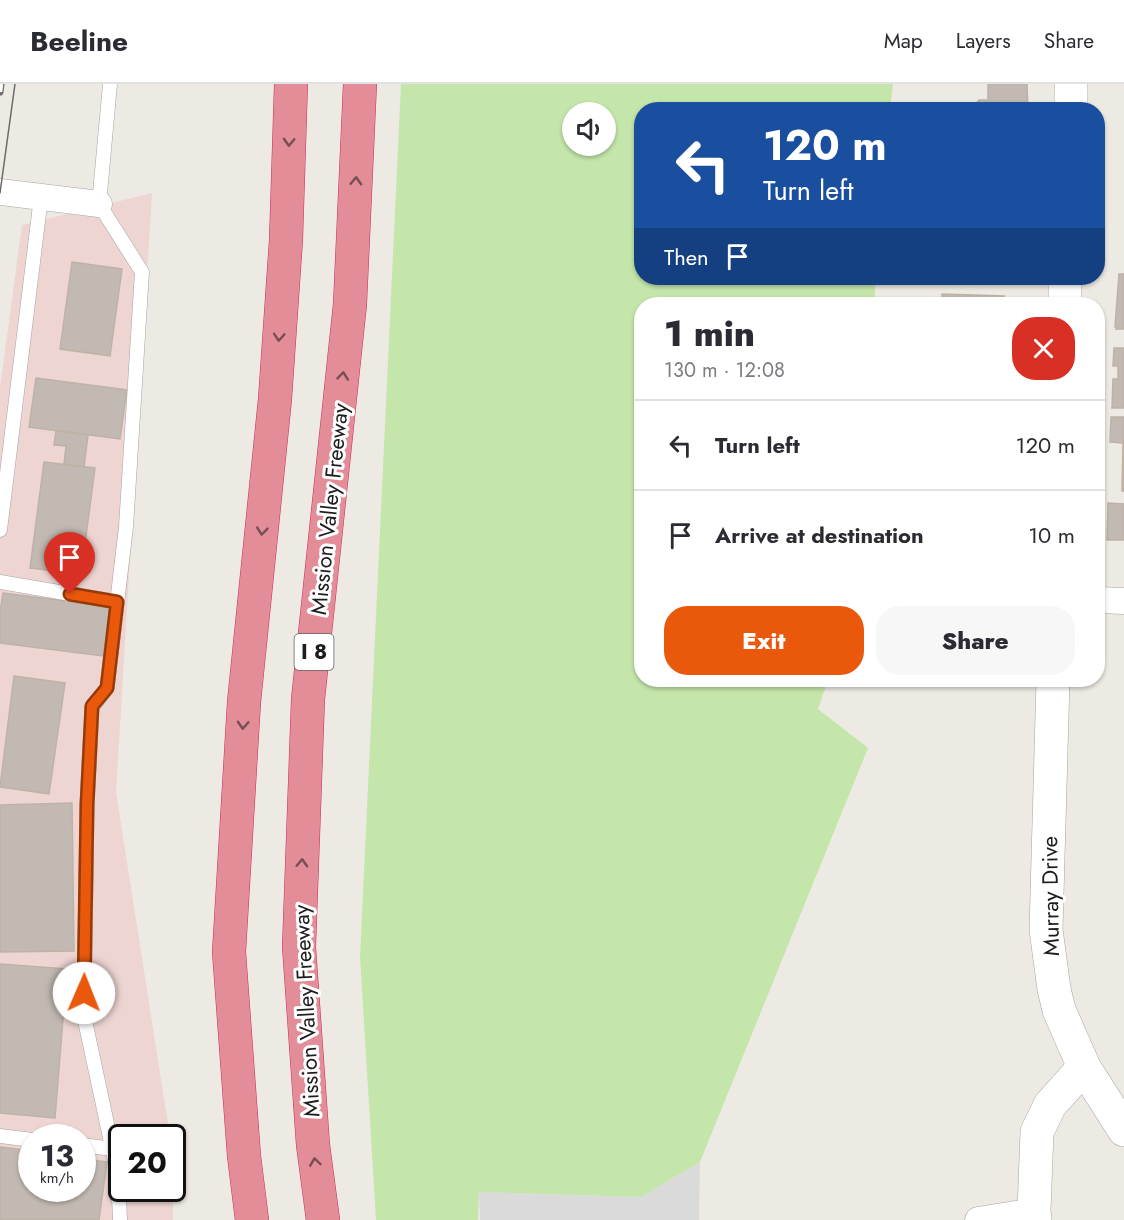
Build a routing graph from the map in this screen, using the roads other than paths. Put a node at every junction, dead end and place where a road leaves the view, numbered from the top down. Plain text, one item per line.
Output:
1 (110, 84) edge
2 (291, 84) edge
3 (360, 84) edge
4 (1071, 84) edge
5 (1071, 102) edge
6 (0, 192) edge
7 (41, 197) junction
8 (99, 204) junction
9 (0, 531) edge
10 (0, 582) edge
11 (1105, 600) edge
12 (1124, 601) edge
13 (117, 602) junction
14 (1053, 687) edge
15 (1084, 1067) junction
16 (108, 1130) edge
17 (1124, 1130) edge
18 (0, 1136) edge
19 (18, 1138) edge
20 (119, 1202) edge
21 (1035, 1216) edge
22 (120, 1220) edge
23 (252, 1220) edge
24 (323, 1220) edge
25 (978, 1220) edge

1 - 8 lane
2 -> 23 highway
24 -> 3 highway, Mission Valley Freeway / I 8
4 - 5 street
6 - 7 street
7 - 8 street
7 - 9 lane
8 - 13 lane
10 - 13 lane
11 - 12 street
13 - 16 lane
14 - 15 street, Murray Drive
15 - 17 street, Murray Drive
15 - 21 street
18 - 19 lane
20 - 22 lane
21 - 25 street

